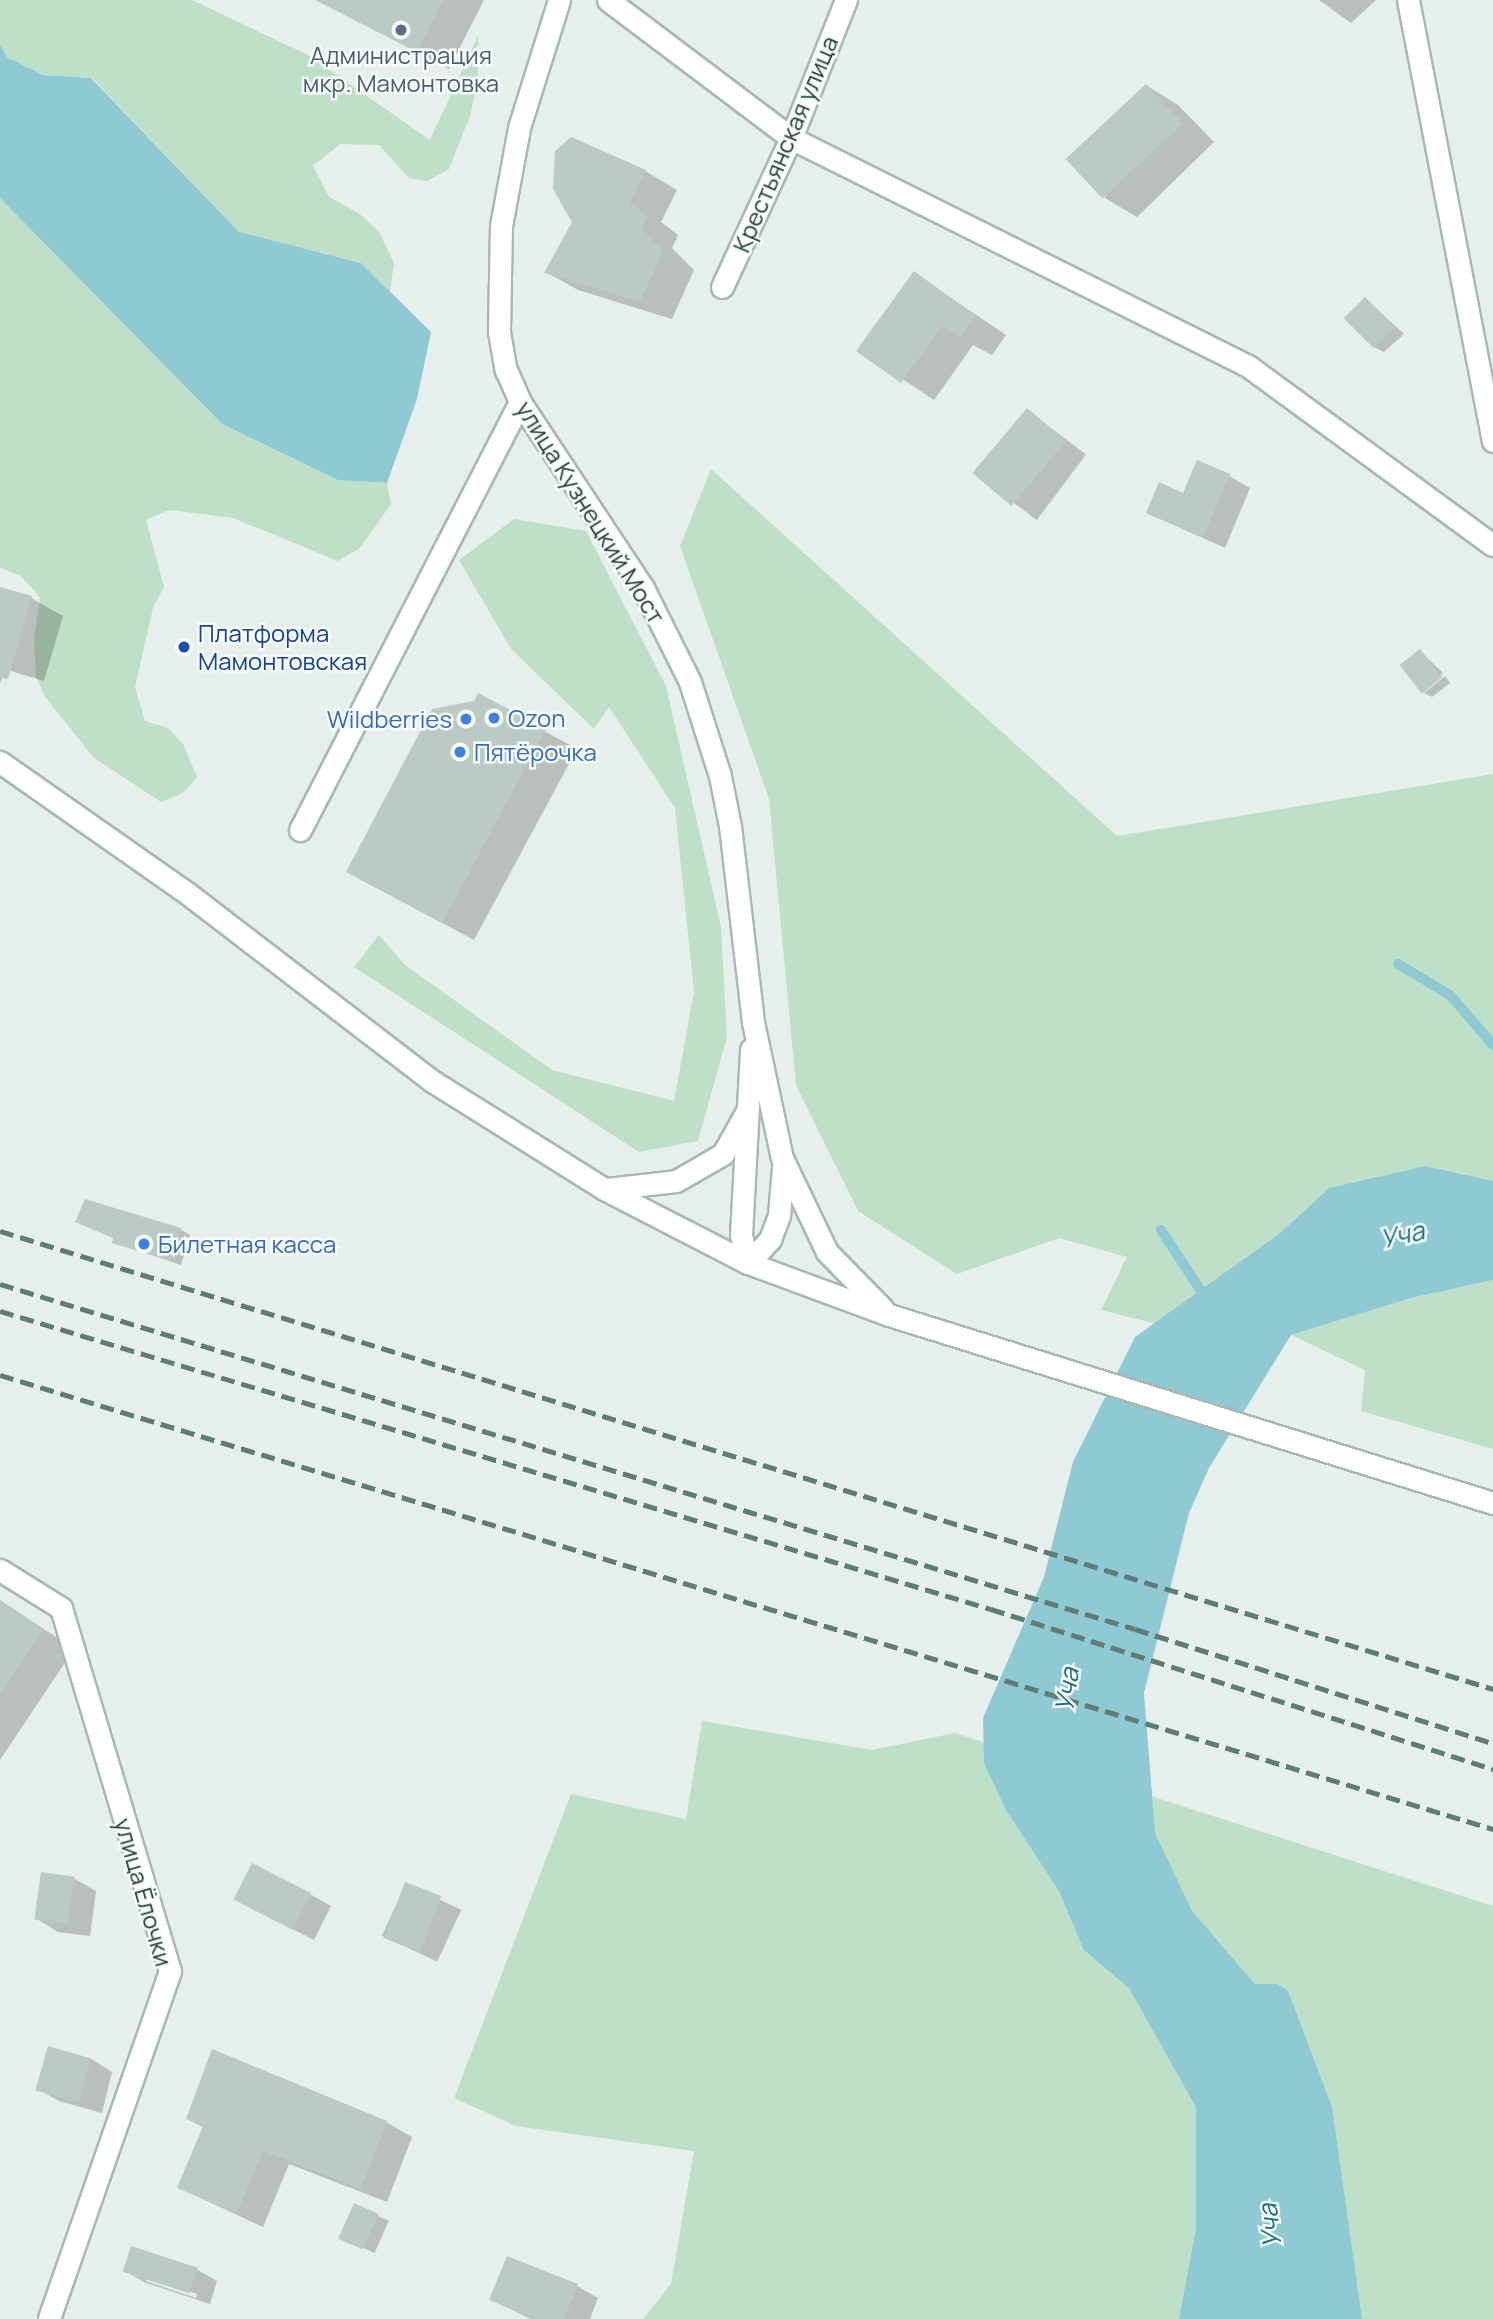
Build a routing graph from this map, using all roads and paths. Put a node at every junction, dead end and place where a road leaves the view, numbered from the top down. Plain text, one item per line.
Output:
1 (558, 0) edge
2 (608, 0) edge
3 (846, 0) edge
4 (1408, 0) edge
5 (791, 138) junction
6 (722, 287) dead end
7 (520, 402) junction
8 (1493, 441) edge
9 (1493, 545) edge
10 (0, 762) edge
11 (300, 830) dead end
12 (753, 1022) junction
13 (747, 1111) junction
14 (782, 1158) junction
15 (604, 1189) junction
16 (748, 1263) junction
17 (890, 1315) junction
18 (1493, 1503) edge
19 (0, 1570) edge
20 (49, 2319) edge

1 - 7 street, улица Кузнецкий Мост
2 - 5 street
3 - 5 street, Крестьянская улица
4 - 8 street
5 - 6 street, Крестьянская улица
5 - 9 street
7 - 11 street
7 - 12 street, улица Кузнецкий Мост
10 - 15 street
12 - 13 street
12 - 14 street
13 - 15 street
13 - 16 street
14 - 16 street
14 - 17 street
15 - 16 street
16 - 17 street
17 - 18 street
19 - 20 street, улица Ёлочки

